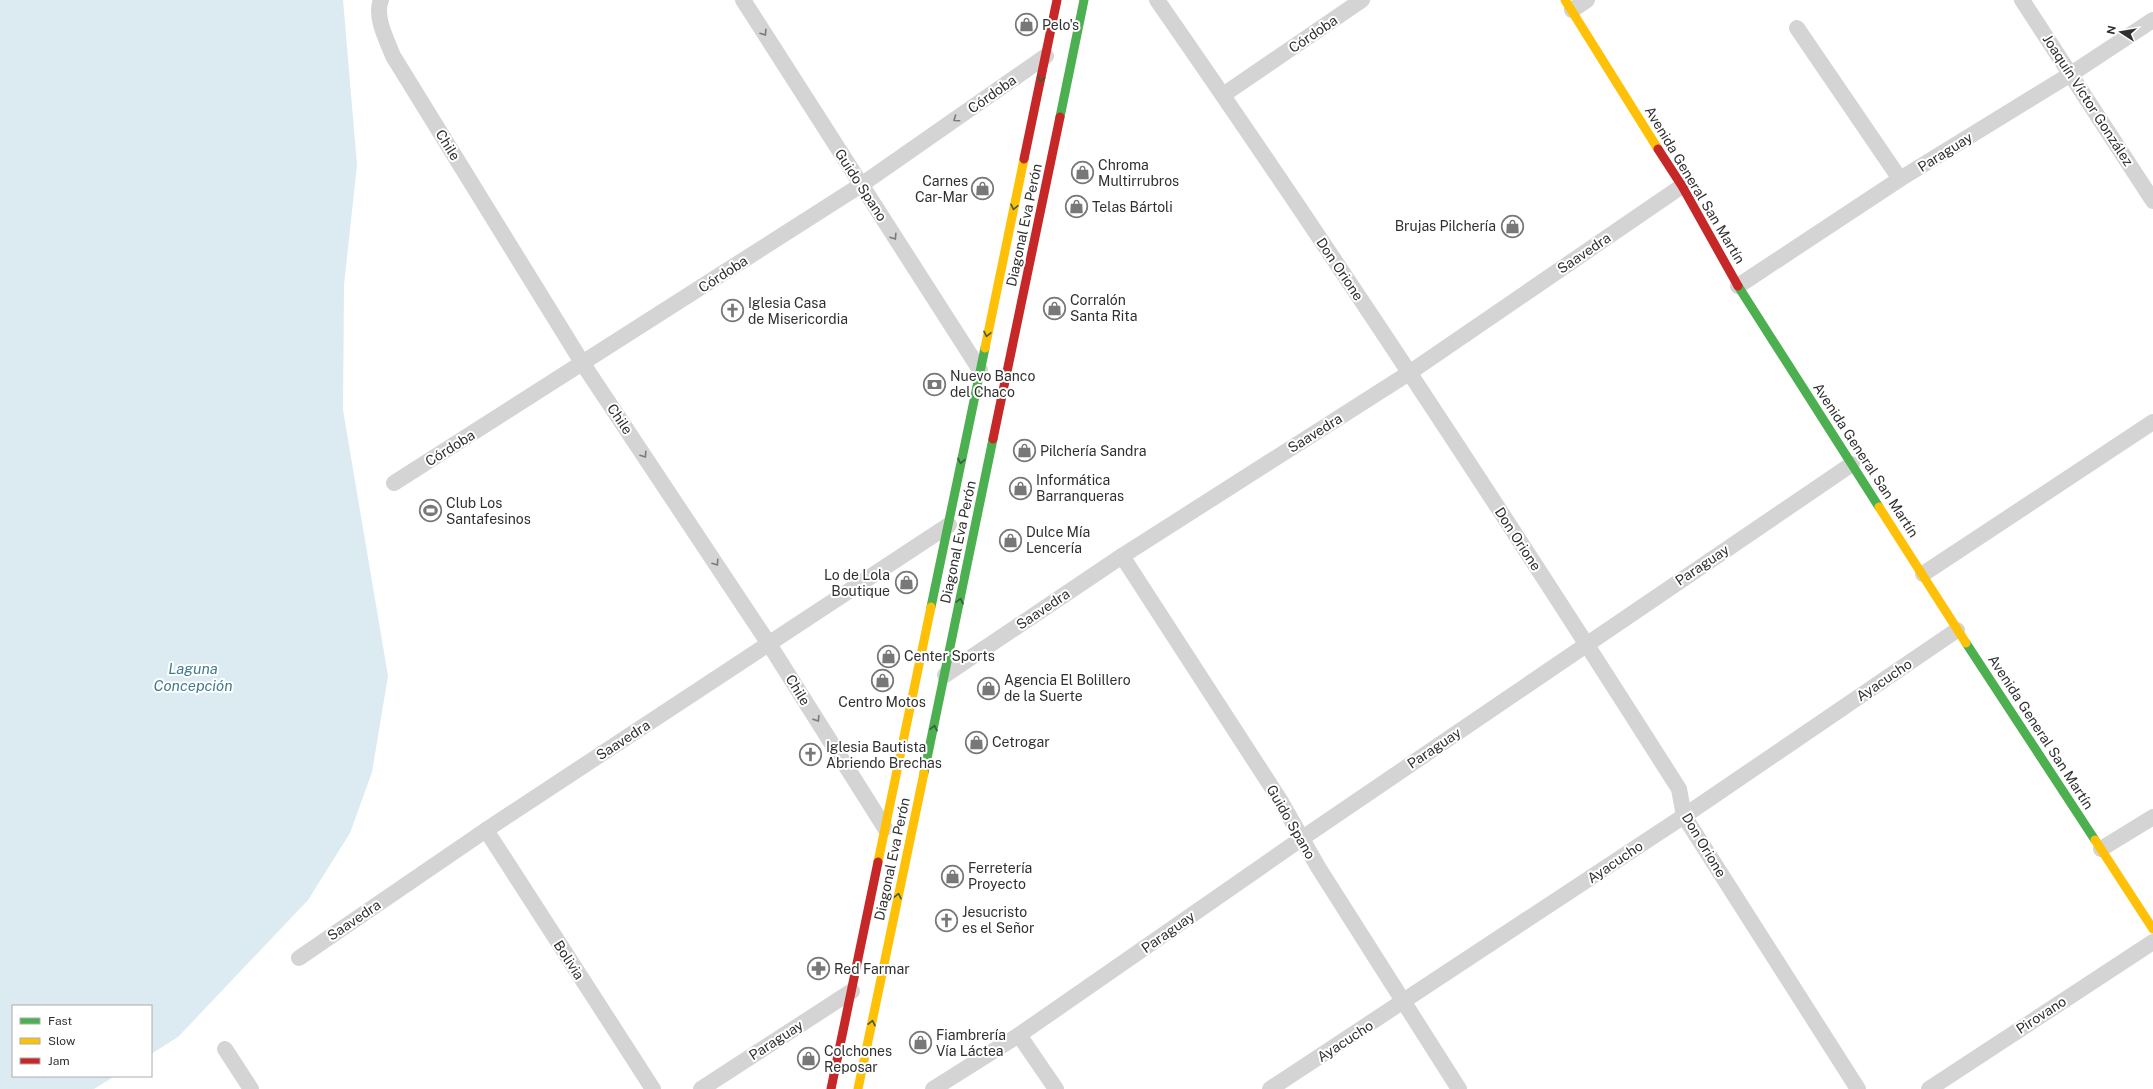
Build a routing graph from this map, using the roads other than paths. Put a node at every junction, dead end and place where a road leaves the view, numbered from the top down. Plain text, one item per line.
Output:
1 (381, 0) edge
2 (743, 0) edge
3 (1057, 0) edge
4 (1084, 0) edge
5 (1158, 0) edge
6 (1362, 0) edge
7 (1587, 0) edge
8 (2022, 0) edge
9 (1569, 5) edge
10 (2153, 20) edge
11 (1797, 28) dead end
12 (1046, 56) junction
13 (2071, 74) junction
14 (1223, 95) junction
15 (1900, 179) junction
16 (861, 185) junction
17 (1682, 186) junction
18 (2153, 201) edge
19 (1738, 286) junction
20 (583, 364) junction
21 (980, 370) junction
22 (1409, 373) junction
23 (2153, 422) edge
24 (1852, 464) junction
25 (394, 483) dead end
26 (949, 525) junction
27 (1122, 556) junction
28 (1923, 574) junction
29 (1957, 630) junction
30 (769, 644) junction
31 (1586, 644) junction
32 (945, 675) junction
33 (1684, 816) junction
34 (2153, 817) edge
35 (885, 828) junction
36 (486, 830) junction
37 (1301, 839) junction
38 (2101, 849) junction
39 (2153, 929) edge
40 (2153, 942) edge
41 (299, 958) dead end
42 (852, 991) junction
43 (1404, 1002) junction
44 (1019, 1035) junction
45 (225, 1049) dead end
46 (251, 1089) edge
47 (653, 1089) edge
48 (701, 1089) edge
49 (832, 1089) edge
50 (858, 1089) edge
51 (933, 1089) edge
52 (1056, 1089) edge
53 (1270, 1089) edge
54 (1459, 1089) edge
55 (1858, 1089) edge
56 (1929, 1089) edge

1 - 20 street, Chile
2 -> 16 street, Guido Spano
3 - 12 main road, Diagonal Eva Perón
32 -> 4 main road, Diagonal Eva Perón
5 - 14 street, Don Orione
6 - 14 street, Córdoba
7 - 9 street
8 - 13 street, Joaquín Víctor González
9 - 17 main road, Avenida General San Martín
10 - 13 street, Paraguay
11 - 15 street
12 -> 16 street, Córdoba
12 -> 21 main road, Diagonal Eva Perón
13 - 15 street, Paraguay
13 - 18 street, Joaquín Víctor González
14 - 22 street, Don Orione
15 - 19 street, Paraguay
16 - 20 street, Córdoba
16 -> 21 street, Guido Spano
17 - 19 main road, Avenida General San Martín
17 - 22 street, Saavedra
19 - 24 main road, Avenida General San Martín
20 - 25 street, Córdoba
20 -> 30 street, Chile
21 -> 26 main road, Diagonal Eva Perón
22 - 27 street, Saavedra
22 - 31 street, Don Orione
23 - 28 street
24 - 28 main road, Avenida General San Martín
24 - 31 street, Paraguay
26 - 30 street, Saavedra
26 - 35 main road, Diagonal Eva Perón
27 - 32 street, Saavedra
27 - 37 street, Guido Spano
28 - 29 main road, Avenida General San Martín
29 - 33 street, Ayacucho
29 - 38 main road, Avenida General San Martín
30 -> 35 street, Chile
30 - 36 street, Saavedra
31 - 33 street, Don Orione
31 - 37 street, Paraguay
50 -> 32 main road, Diagonal Eva Perón
33 - 43 street, Ayacucho
33 - 55 street, Don Orione
34 - 38 street
35 - 42 main road, Diagonal Eva Perón
36 - 41 street, Saavedra
36 - 47 street, Bolivia
37 - 43 street, Guido Spano
37 - 44 street, Paraguay
38 - 39 main road, Avenida General San Martín
40 - 56 street, Pirovano
42 - 48 street, Paraguay
42 - 49 main road, Diagonal Eva Perón
43 - 53 street, Ayacucho
43 - 54 street, Guido Spano
44 - 51 street, Paraguay
44 - 52 street
45 - 46 street

